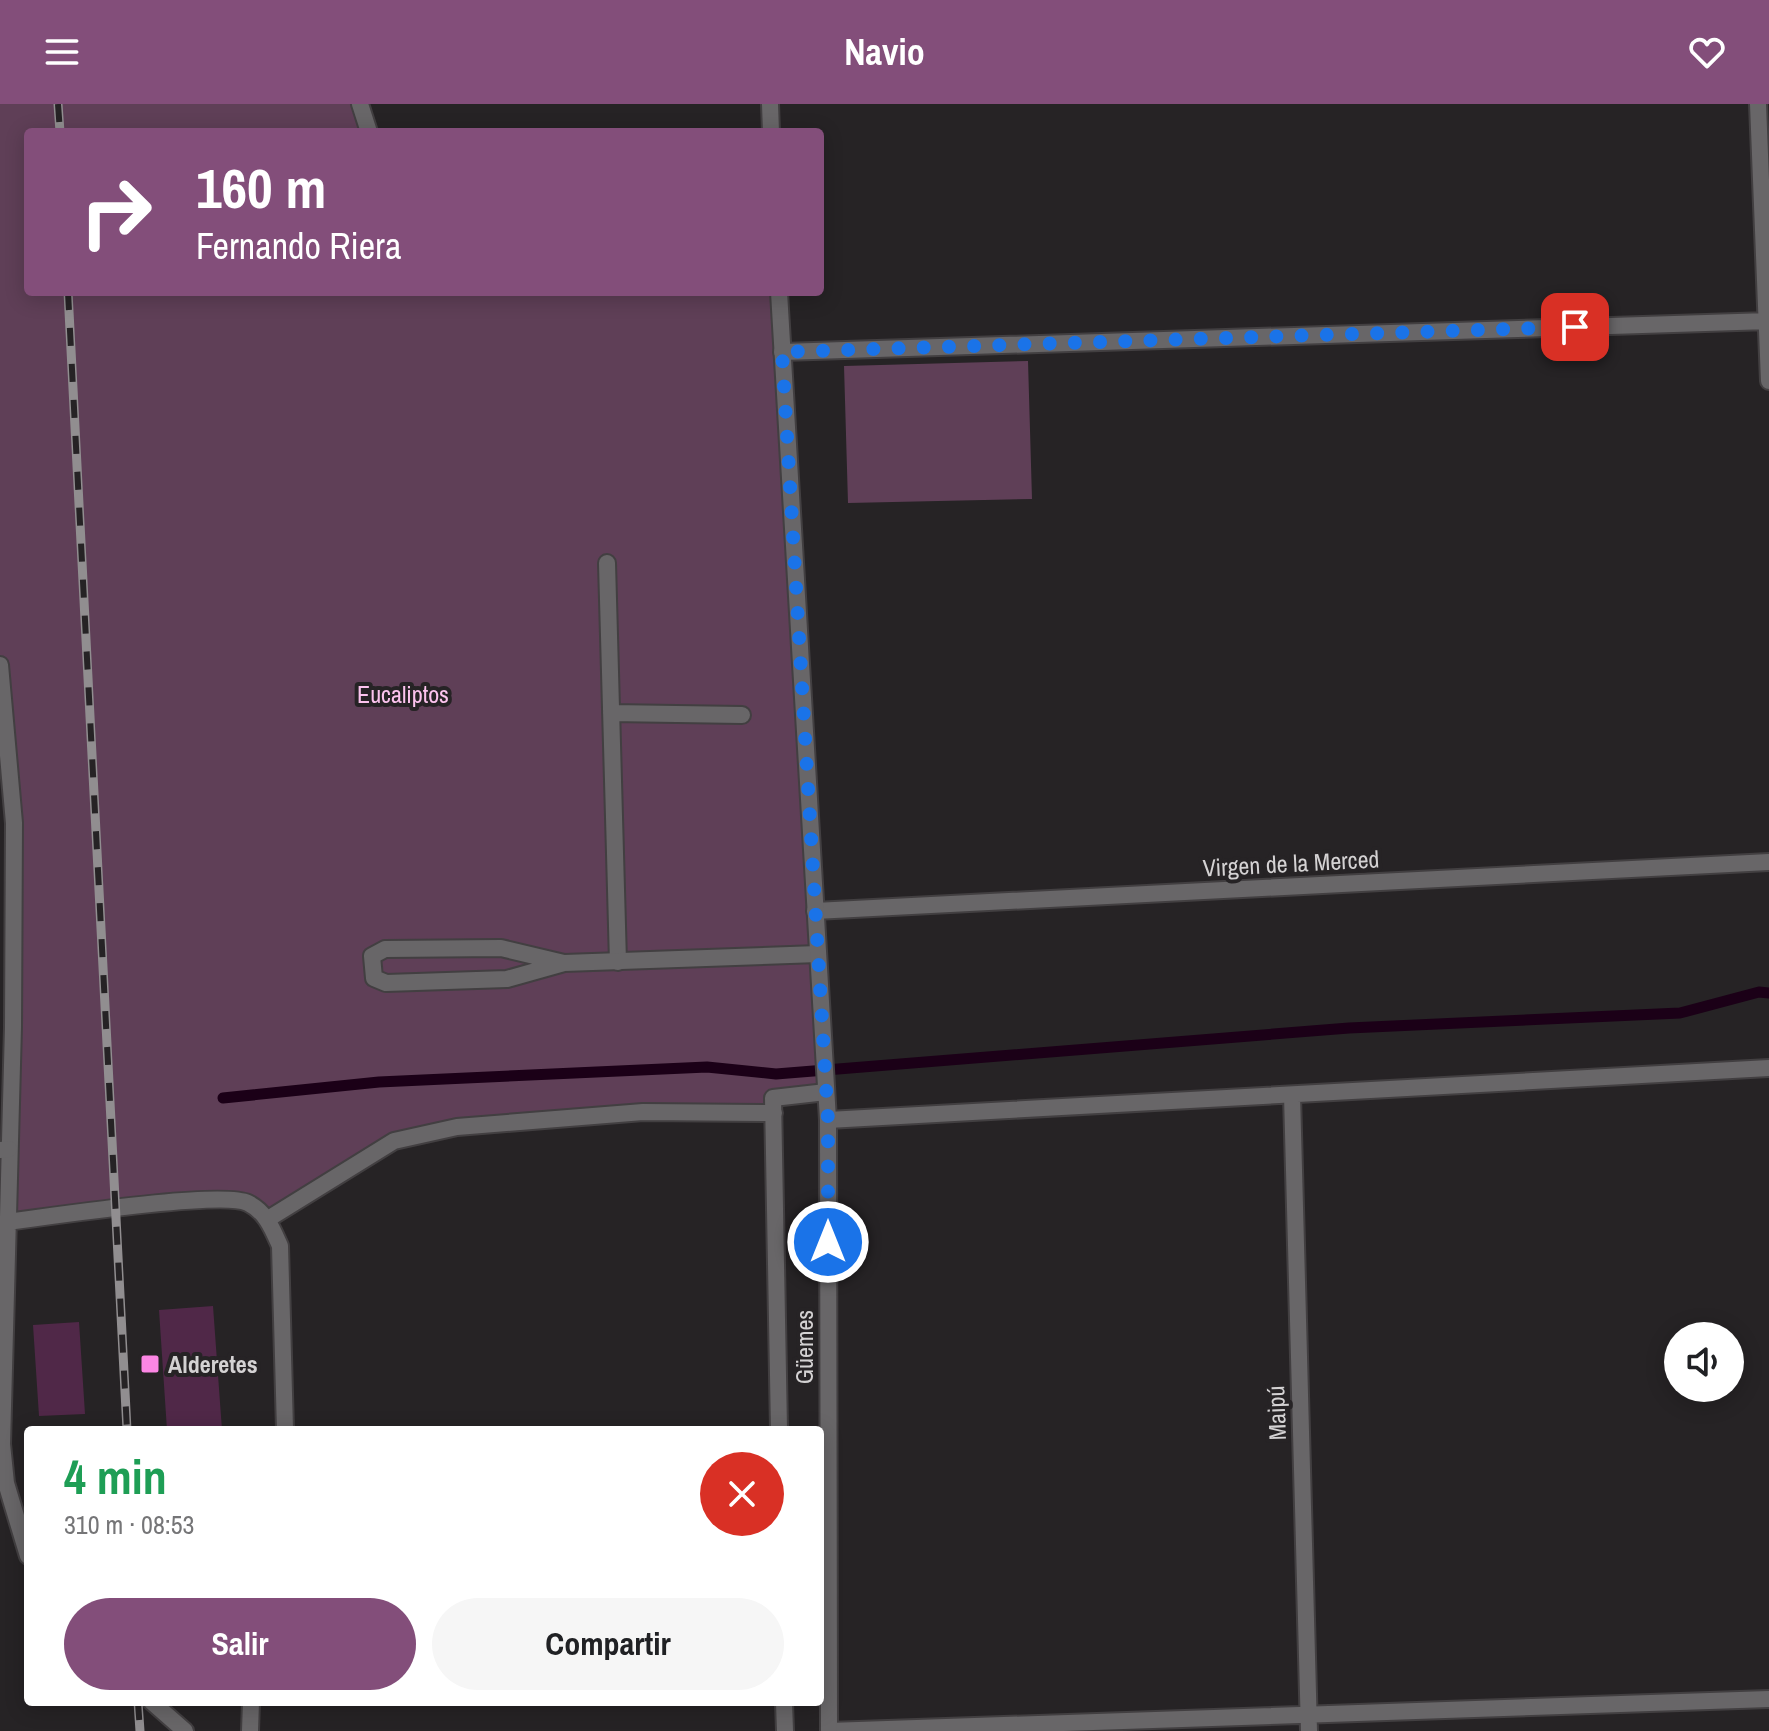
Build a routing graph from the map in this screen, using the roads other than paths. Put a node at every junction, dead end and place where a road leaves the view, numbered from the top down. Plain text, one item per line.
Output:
1 (360, 104) edge
2 (770, 104) edge
3 (1758, 104) edge
4 (368, 128) edge
5 (771, 128) edge
6 (779, 296) edge
7 (1767, 321) edge
8 (782, 352) junction
9 (1769, 381) edge
10 (607, 563) dead end
11 (0, 665) edge
12 (611, 713) junction
13 (742, 715) dead end
14 (1769, 862) edge
15 (815, 911) junction
16 (818, 954) junction
17 (618, 962) junction
18 (564, 963) junction
19 (6, 1028) edge
20 (1769, 1068) edge
21 (826, 1090) junction
22 (1292, 1095) junction
23 (774, 1113) junction
24 (828, 1120) junction
25 (5, 1150) edge
26 (268, 1219) junction
27 (7, 1222) junction
28 (285, 1426) edge
29 (779, 1426) edge
30 (24, 1543) edge
31 (1769, 1699) edge
32 (157, 1706) edge
33 (251, 1706) edge
34 (784, 1706) edge
35 (1308, 1713) junction
36 (185, 1731) edge
37 (250, 1731) edge
38 (785, 1731) edge
39 (829, 1731) edge
40 (1309, 1731) edge

1 - 4 street
2 - 5 street
3 - 7 street
6 - 8 street, Güemes
7 - 8 street
7 - 9 street
8 - 15 street, Güemes
10 - 12 street
11 - 19 street
12 - 13 street
12 - 17 street
14 - 15 street, Virgen de la Merced
15 - 16 street, Güemes
16 - 17 street
16 - 21 street, Güemes
17 - 18 street
18 - 18 street
19 - 25 street
20 - 22 street
21 - 23 street
21 - 24 street, Güemes
22 - 24 street
22 - 35 street, Maipú
23 - 26 street
23 - 29 street
24 - 39 street, Güemes
25 - 27 street
26 - 27 street
26 - 28 street
27 - 30 street
31 - 35 street
32 - 36 street
33 - 37 street
34 - 38 street
35 - 39 street
35 - 40 street, Maipú

